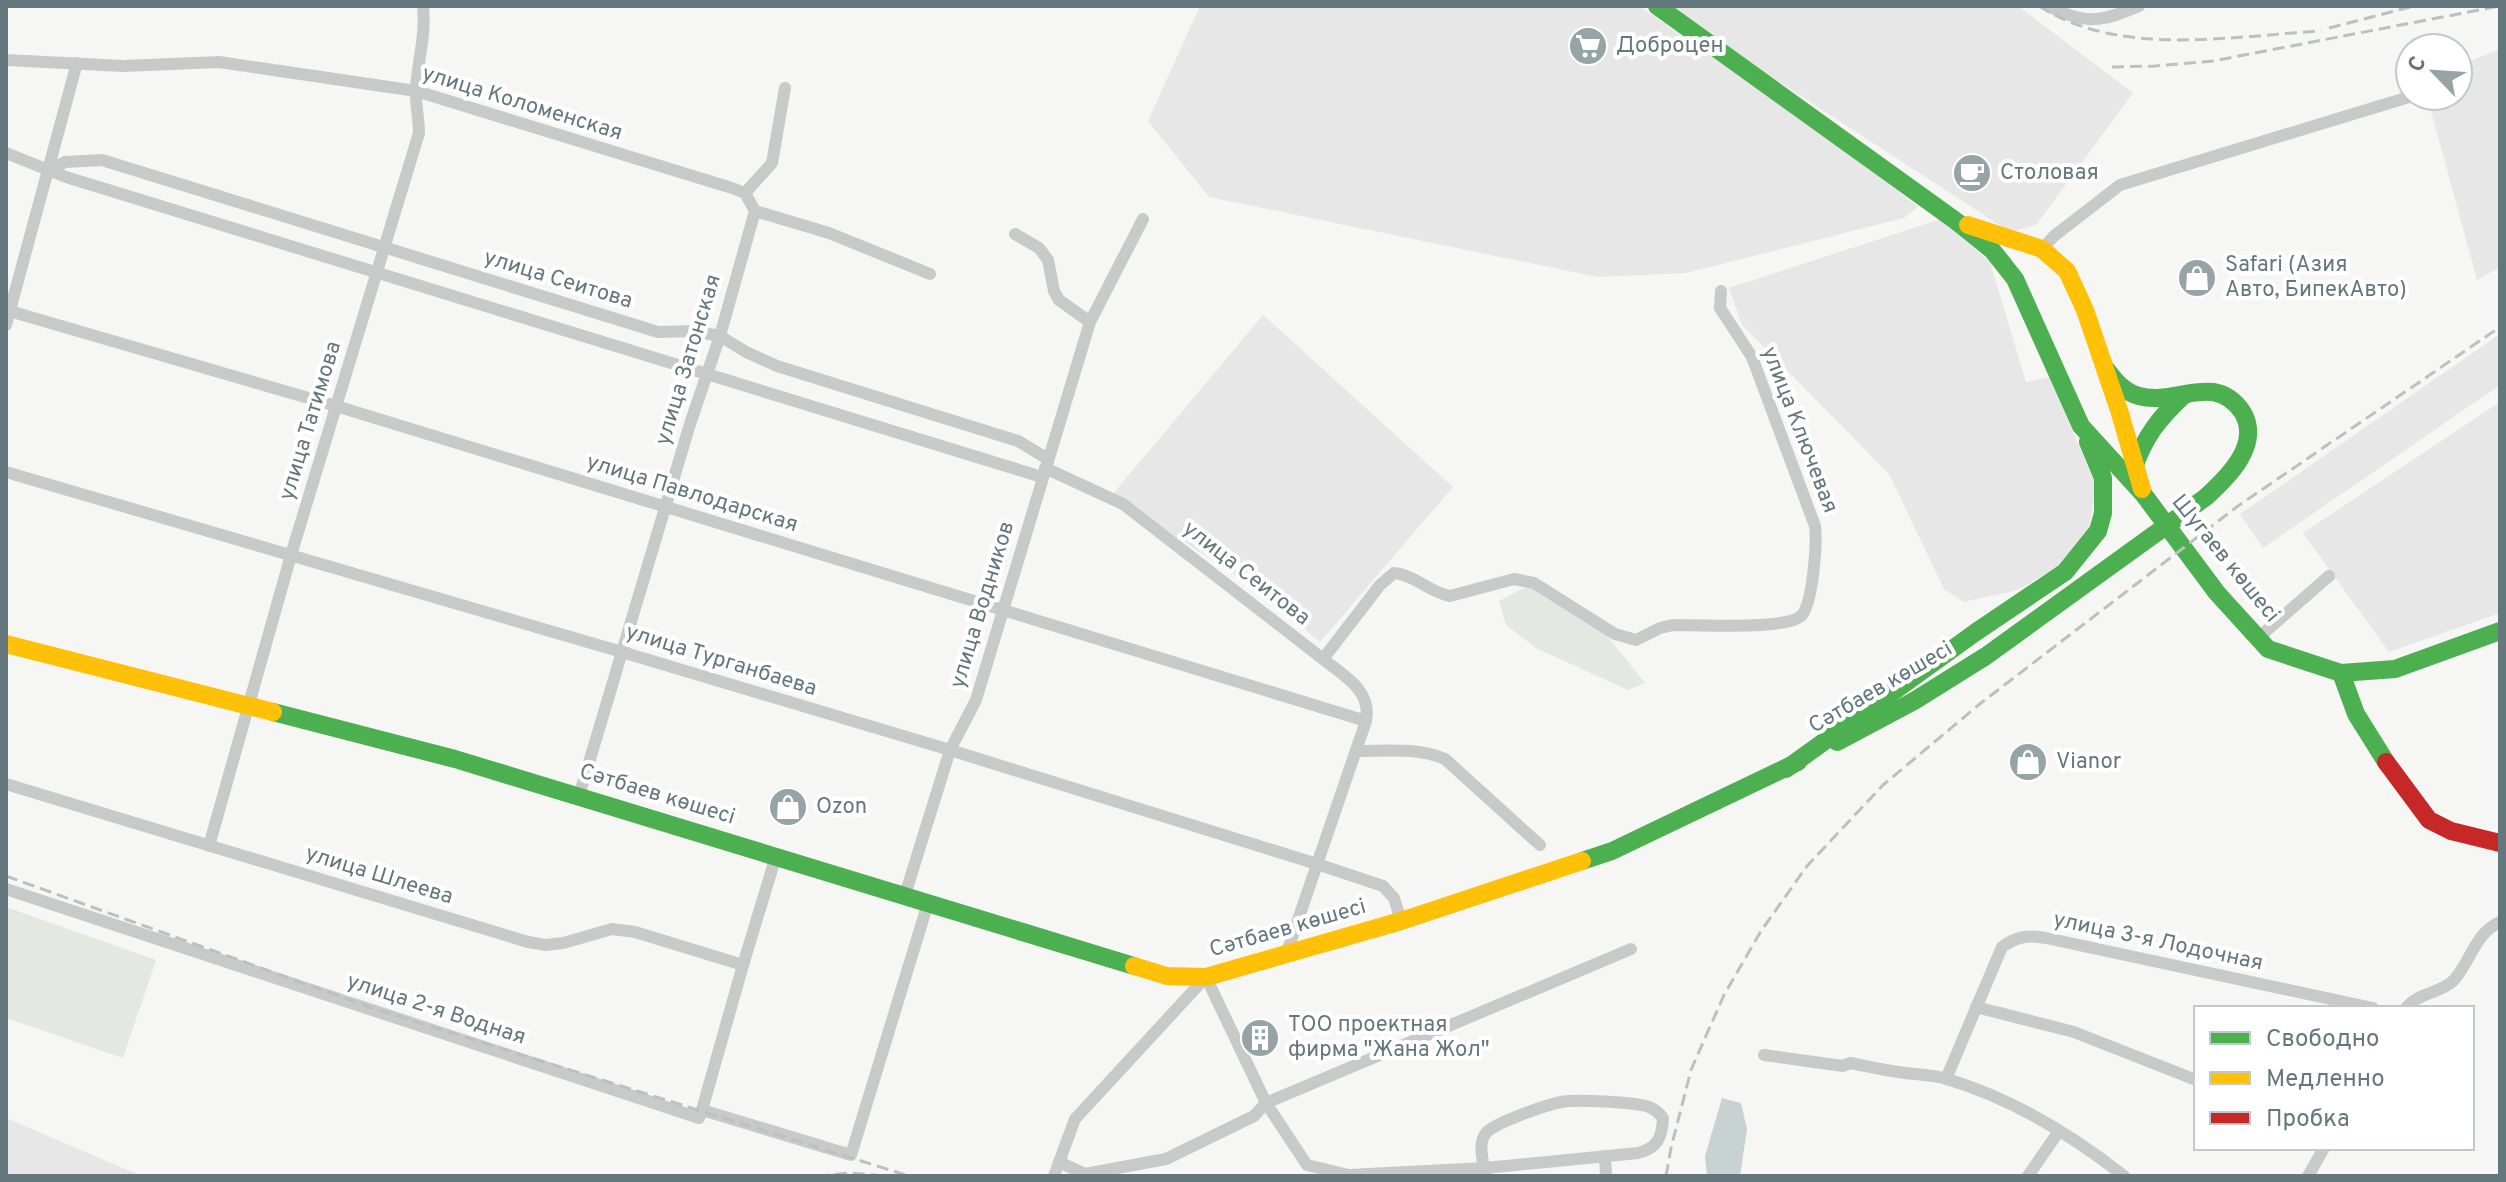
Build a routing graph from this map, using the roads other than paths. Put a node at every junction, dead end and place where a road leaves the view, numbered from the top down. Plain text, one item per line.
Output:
1 (423, 6) edge
2 (1657, 6) edge
3 (2139, 6) edge
4 (2054, 9) edge
5 (6, 60) edge
6 (77, 63) junction
7 (785, 88) dead end
8 (416, 91) junction
9 (2394, 102) edge
10 (6, 153) edge
11 (50, 170) junction
12 (745, 193) junction
13 (755, 211) junction
14 (1143, 219) dead end
15 (1956, 221) junction
16 (1015, 234) dead end
17 (384, 248) junction
18 (2042, 249) junction
19 (377, 274) junction
20 (930, 274) dead end
21 (2015, 279) junction
22 (1721, 291) dead end
23 (8, 311) edge
24 (1090, 322) junction
25 (6, 325) edge
26 (720, 336) junction
27 (2104, 366) junction
28 (708, 374) junction
29 (2184, 395) junction
30 (336, 406) junction
31 (2119, 410) junction
32 (2081, 426) junction
33 (1045, 468) junction
34 (2134, 468) junction
35 (6, 472) edge
36 (2144, 495) junction
37 (665, 507) junction
38 (291, 555) junction
39 (2329, 576) dead end
40 (1002, 610) junction
41 (2500, 631) edge
42 (2257, 639) junction
43 (6, 644) edge
44 (622, 652) junction
45 (1323, 659) junction
46 (2341, 673) junction
47 (247, 706) junction
48 (1366, 721) junction
49 (950, 750) junction
50 (1356, 751) junction
51 (1786, 769) junction
52 (6, 784) edge
53 (579, 796) junction
54 (2500, 843) edge
55 (1540, 845) dead end
56 (209, 846) junction
57 (776, 856) junction
58 (1317, 864) junction
59 (6, 889) edge
60 (905, 895) junction
61 (928, 903) junction
62 (1401, 921) junction
63 (2500, 922) edge
64 (1631, 949) dead end
65 (1286, 955) junction
66 (743, 965) junction
67 (1206, 977) junction
68 (2363, 1006) edge
69 (2408, 1006) edge
70 (1976, 1007) junction
71 (1764, 1055) dead end
72 (1946, 1079) junction
73 (2194, 1079) edge
74 (1266, 1103) junction
75 (702, 1110) junction
76 (2059, 1131) junction
77 (2323, 1150) edge
78 (1605, 1156) junction
79 (1059, 1162) junction
80 (1485, 1172) edge
81 (1054, 1176) edge
82 (1606, 1176) edge
83 (2028, 1176) edge
84 (2124, 1176) edge
85 (2308, 1176) edge

1 - 8 street, улица Татимова
2 - 15 main road, Шугаев көшесі
3 - 4 street
5 - 6 street, улица Коломенская
6 - 8 street, улица Коломенская
6 - 11 street
7 - 12 street
8 - 12 street, улица Коломенская
8 - 17 street, улица Татимова
9 - 18 street
10 - 11 street, улица Сеитова
11 - 17 street, улица Сеитова
11 - 19 street, улица Сеитова
11 - 23 street
12 - 13 street
13 - 20 street
13 - 26 street, улица Затонская
14 - 24 street, улица Водников
15 - 18 main road, Шугаев көшесі
15 - 21 main road, Шугаев көшесі
16 - 24 street
17 - 19 street, улица Татимова
17 - 26 street, улица Сеитова
18 - 21 main road
18 - 27 main road, Шугаев көшесі
19 - 28 street, улица Сеитова
19 - 30 street, улица Татимова
21 - 32 main road, Шугаев көшесі
22 - 45 street, улица Ключевая
23 - 25 street
23 - 30 street, улица Павлодарская
24 - 33 street, улица Водников
26 - 28 street, улица Затонская
26 - 33 street, улица Сеитова
27 - 29 main road, Сәтбаев көшесі
27 - 31 main road, Шугаев көшесі
28 - 33 street, улица Сеитова
28 - 37 street, улица Затонская
29 - 34 main road
29 - 51 main road, Сәтбаев көшесі
30 - 37 street, улица Павлодарская
30 - 38 street, улица Татимова
31 - 32 main road
31 - 34 main road, Шугаев көшесі
32 - 36 main road, Шугаев көшесі
32 - 51 main road
33 - 40 street, улица Водников
33 - 45 street, улица Сеитова
34 - 36 main road, Шугаев көшесі
35 - 38 street, улица Турганбаева
36 - 42 main road, Шугаев көшесі
37 - 40 street, улица Павлодарская
37 - 44 street, улица Затонская
38 - 44 street, улица Турганбаева
38 - 47 street, улица Татимова
39 - 42 street
40 - 48 street, улица Павлодарская
40 - 49 street, улица Водников
41 - 46 main road, Шугаев көшесі
42 - 46 main road, Шугаев көшесі
43 - 47 main road, Сәтбаев көшесі
44 - 49 street, улица Турганбаева
44 - 53 street, улица Затонская
45 - 48 street, улица Сеитова
46 - 54 main road
47 - 53 main road, Сәтбаев көшесі
47 - 56 street, улица Татимова
48 - 50 street
49 - 58 street, улица Турганбаева
49 - 60 street, улица Водников
50 - 55 street
50 - 58 street
51 - 62 main road, Сәтбаев көшесі
52 - 56 street, улица Шлеева
53 - 57 main road, Сәтбаев көшесі
56 - 66 street, улица Шлеева
57 - 60 main road, Сәтбаев көшесі
57 - 66 street
58 - 62 street, улица Турганбаева
58 - 65 street
59 - 75 street, улица 2-я Водная
60 - 61 main road, Сәтбаев көшесі
61 - 67 main road, Сәтбаев көшесі
61 - 75 street, улица 2-я Водная
62 - 65 main road, Сәтбаев көшесі
63 - 69 street
64 - 74 street
65 - 67 main road, Сәтбаев көшесі
66 - 75 street
67 - 74 street
67 - 79 street
68 - 70 street, улица 3-я Лодочная
70 - 72 street, улица 3-я Лодочная
70 - 73 street
71 - 72 street
72 - 76 street
74 - 79 street
74 - 80 street
76 - 83 street
76 - 84 street
77 - 85 street
78 - 80 street
78 - 80 street
78 - 82 street
79 - 81 street

